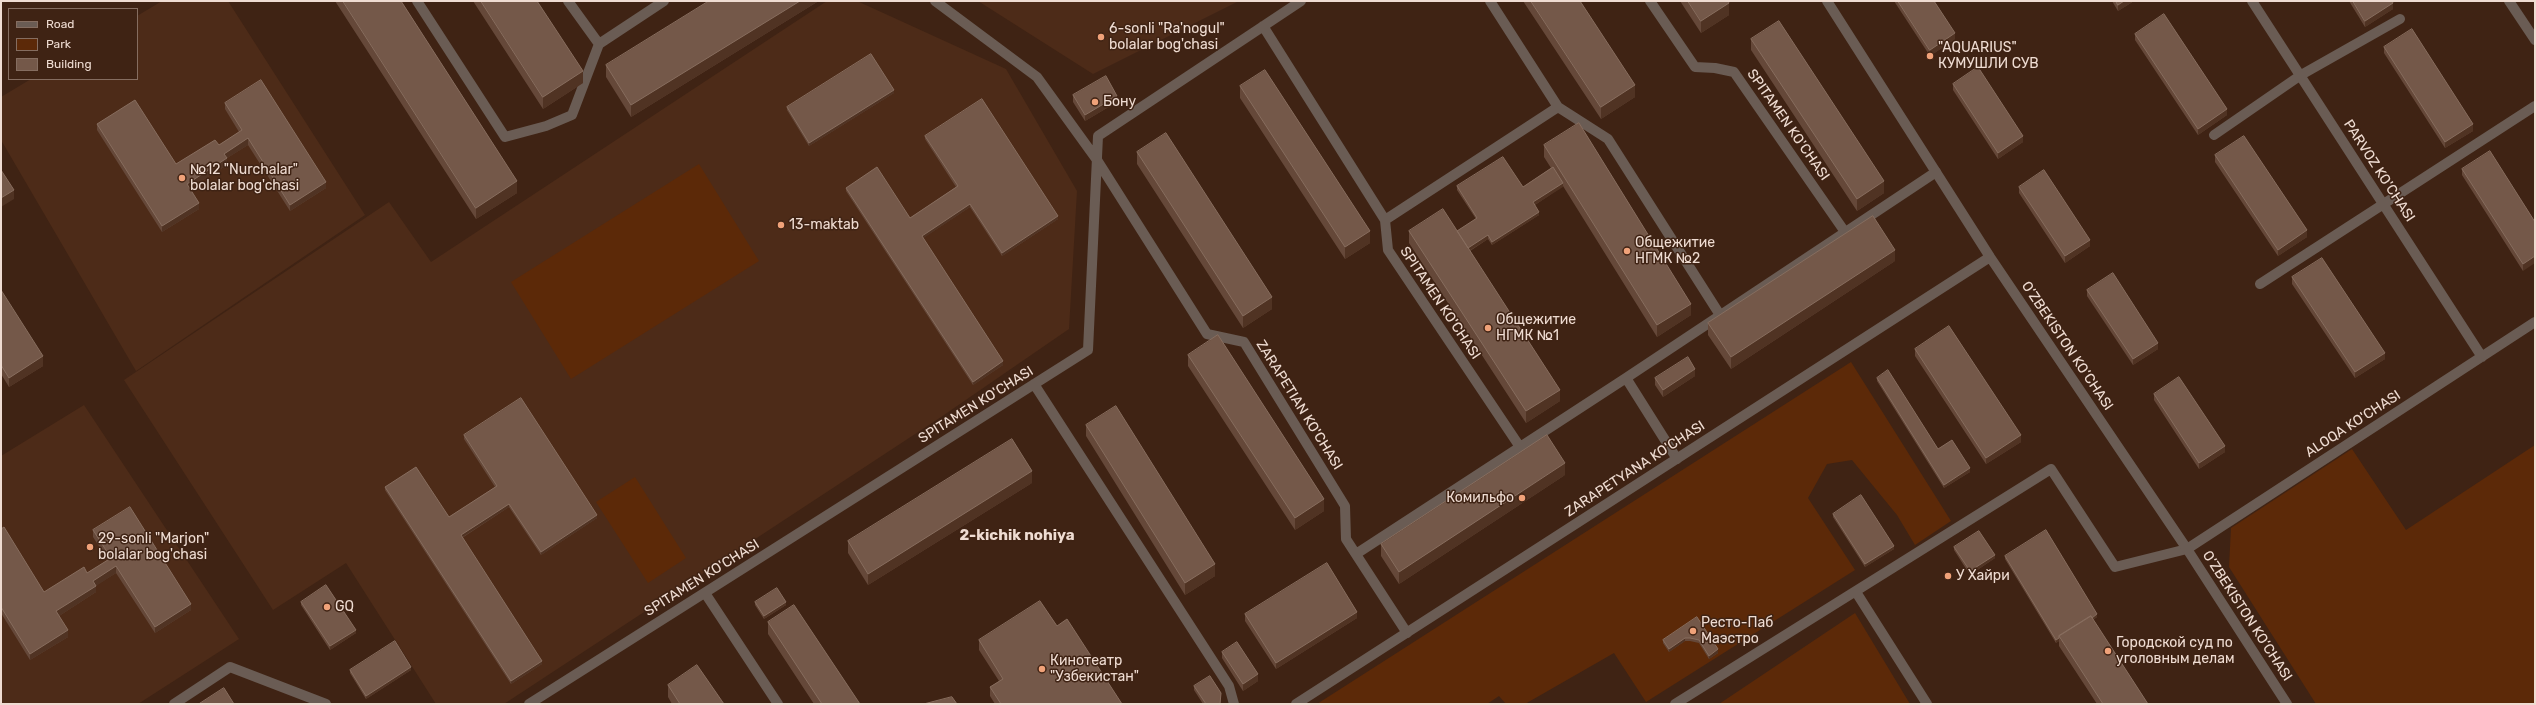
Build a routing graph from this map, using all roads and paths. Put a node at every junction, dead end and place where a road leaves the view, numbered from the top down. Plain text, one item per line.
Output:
1 (417, 1) edge
2 (568, 1) edge
3 (664, 1) edge
4 (935, 1) edge
5 (1490, 1) edge
6 (1650, 1) edge
7 (1827, 1) edge
8 (2252, 1) edge
9 (2510, 1) edge
10 (1296, 2) edge
11 (2400, 19) dead end
12 (1263, 26) junction
13 (2535, 40) edge
14 (599, 44) junction
15 (2301, 76) junction
16 (2535, 106) edge
17 (1558, 107) junction
18 (2214, 135) dead end
19 (1097, 160) junction
20 (1936, 172) junction
21 (2383, 203) junction
22 (1385, 220) junction
23 (1845, 232) junction
24 (1990, 257) junction
25 (2260, 284) dead end
26 (1720, 315) junction
27 (2535, 322) edge
28 (2482, 357) junction
29 (1626, 378) junction
30 (1034, 384) junction
31 (1520, 447) junction
32 (1677, 459) junction
33 (2187, 549) junction
34 (1356, 554) junction
35 (1856, 592) junction
36 (705, 593) junction
37 (1407, 633) junction
38 (174, 704) edge
39 (326, 704) edge
40 (529, 704) edge
41 (778, 704) edge
42 (1234, 704) edge
43 (1296, 704) edge
44 (1675, 704) edge
45 (1927, 704) edge
46 (2287, 704) edge

1 - 14 street
2 - 14 street
3 - 14 street
4 - 19 street, ZARAPETIAN KO'CHASI
5 - 17 street
6 - 23 street, SPITAMEN KO'CHASI
7 - 20 street, O‘ZBEKISTON KO‘CHASI
8 - 15 street, PARVOZ KO'CHASI
9 - 13 street
10 - 12 street, SPITAMEN KO'CHASI
11 - 15 street
12 - 19 street, SPITAMEN KO'CHASI
12 - 22 street, SPITAMEN KO'CHASI
15 - 18 street
15 - 21 street, PARVOZ KO'CHASI
16 - 21 street
17 - 22 street
17 - 26 street
19 - 30 street, SPITAMEN KO'CHASI
19 - 34 street, ZARAPETIAN KO'CHASI
20 - 23 street
20 - 24 street, O‘ZBEKISTON KO‘CHASI
21 - 25 street
21 - 28 street, PARVOZ KO'CHASI
22 - 31 street, SPITAMEN KO'CHASI
23 - 26 street
24 - 32 street, ZARAPETYANA KO'CHASI
24 - 33 street, O‘ZBEKISTON KO‘CHASI
26 - 29 street
27 - 28 street, ALOQA KO'CHASI
28 - 33 street, ALOQA KO'CHASI
29 - 31 street
29 - 32 street
30 - 36 street, SPITAMEN KO'CHASI
30 - 42 street
31 - 34 street
32 - 37 street, ZARAPETYANA KO'CHASI
33 - 35 street, ALOQA KO'CHASI
33 - 46 street, O‘ZBEKISTON KO‘CHASI
34 - 37 street, ZARAPETIAN KO'CHASI
35 - 44 street
35 - 45 street
36 - 40 street, SPITAMEN KO'CHASI
36 - 41 street
37 - 43 street, ZARAPETYANA KO'CHASI
38 - 39 street

